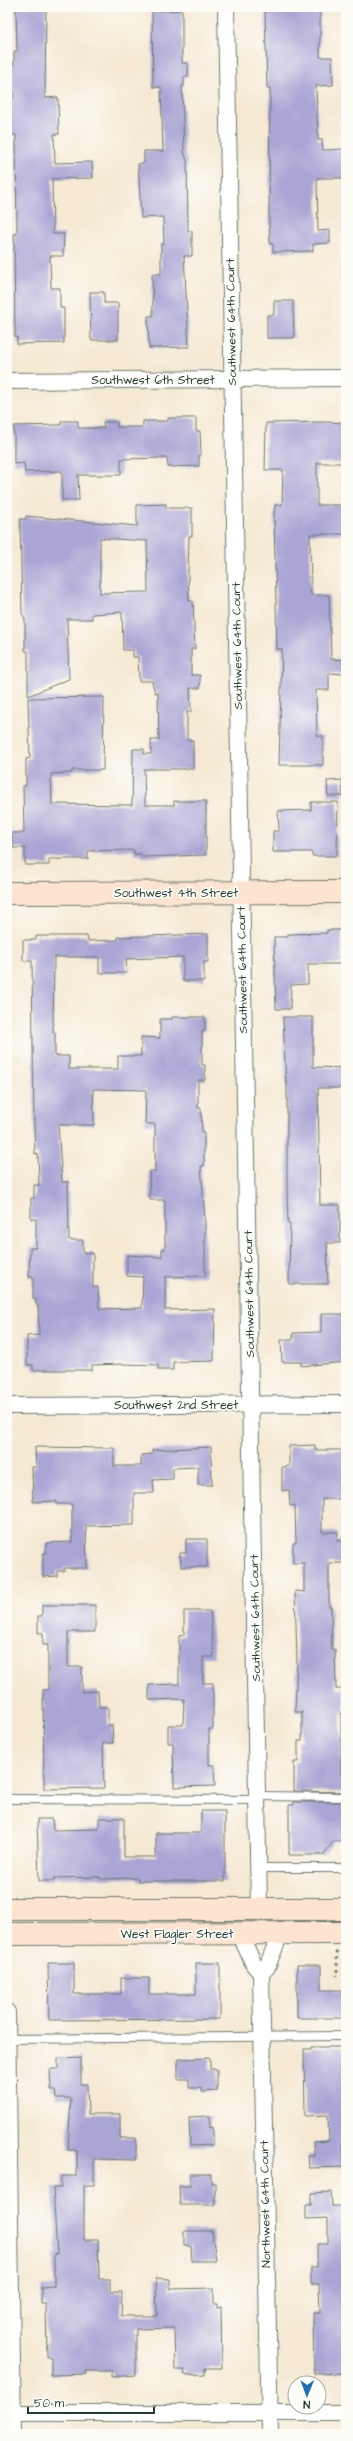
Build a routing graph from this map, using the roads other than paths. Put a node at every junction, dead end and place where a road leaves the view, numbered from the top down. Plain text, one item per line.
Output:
1 (226, 7) edge
2 (346, 378) edge
3 (232, 379) junction
4 (7, 381) edge
5 (346, 892) edge
6 (7, 893) edge
7 (241, 893) junction
8 (251, 1404) junction
9 (346, 1404) edge
10 (7, 1406) edge
11 (346, 1797) edge
12 (259, 1798) junction
13 (7, 1799) edge
14 (259, 1868) junction
15 (346, 1868) edge
16 (7, 1909) edge
17 (259, 1909) junction
18 (346, 1909) edge
19 (7, 1934) edge
20 (240, 1934) junction
21 (280, 1934) junction
22 (341, 1939) edge
23 (261, 1973) junction
24 (7, 2012) edge
25 (262, 2036) junction
26 (346, 2036) edge
27 (7, 2039) edge
28 (10, 2413) edge
29 (269, 2413) junction
30 (346, 2413) edge
31 (13, 2434) edge
32 (270, 2434) edge

1 - 3 street, Southwest 64th Court
2 - 3 street, Southwest 6th Street
3 - 4 street, Southwest 6th Street
3 - 7 street, Southwest 64th Court
5 - 7 main road, Southwest 4th Street
6 - 7 main road, Southwest 4th Street
7 - 8 street, Southwest 64th Court
8 - 9 street, Southwest 2nd Street
8 - 10 street, Southwest 2nd Street
8 - 12 street, Southwest 64th Court
11 - 12 lane
12 - 13 lane
12 - 14 street, Southwest 64th Court
14 - 15 lane
14 - 17 street, Southwest 64th Court
16 - 17 main road, West Flagler Street
17 - 18 main road, West Flagler Street
19 - 20 main road, West Flagler Street
20 - 21 main road, West Flagler Street
20 - 23 street
21 - 22 main road, West Flagler Street
21 - 23 street
23 - 25 street, Northwest 64th Court
24 - 27 street
25 - 26 lane
25 - 27 lane
25 - 29 street, Northwest 64th Court
27 - 28 street
28 - 29 street
28 - 31 street
29 - 30 street
29 - 32 street, Northwest 64th Court

